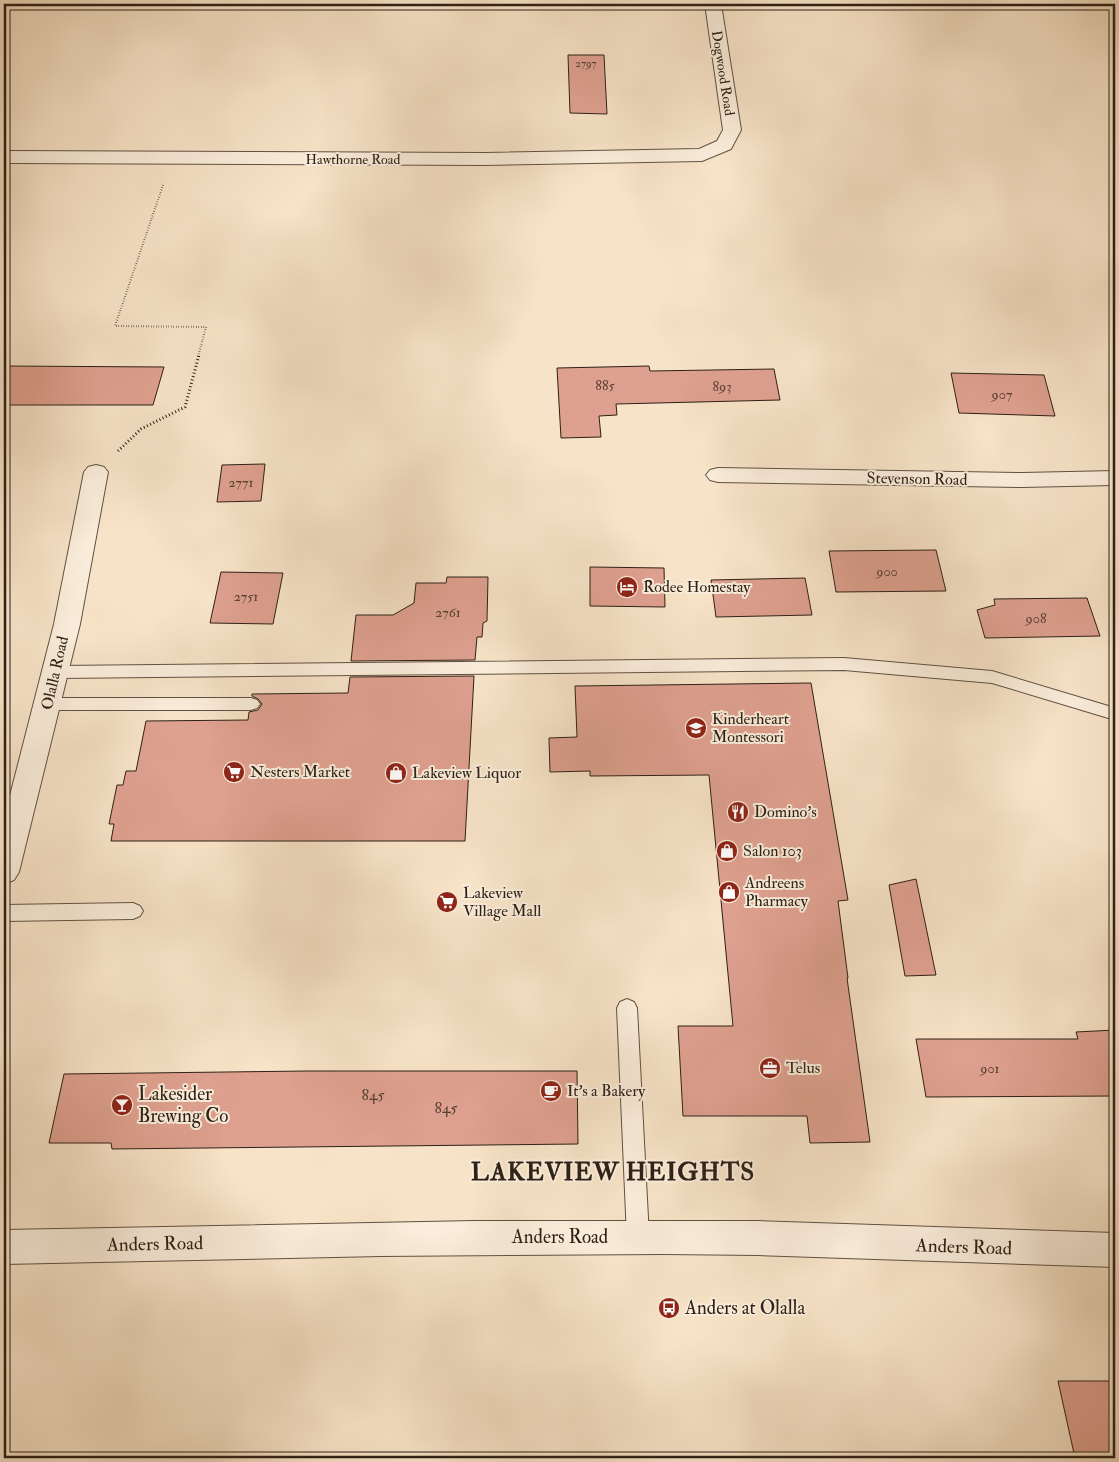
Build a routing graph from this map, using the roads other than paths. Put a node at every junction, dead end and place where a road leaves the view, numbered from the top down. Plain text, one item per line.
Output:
1 (713, 4) edge
2 (702, 155) joint
3 (4, 157) edge
4 (96, 472) road end
5 (718, 475) dead end
6 (1115, 478) edge
7 (57, 672) junction
8 (48, 704) junction
9 (251, 704) dead end
10 (1115, 714) edge
11 (4, 872) edge
12 (134, 911) dead end
13 (4, 913) edge
14 (627, 1008) dead end
15 (638, 1237) junction
16 (4, 1247) edge
17 (1115, 1250) edge

1 - 2 street, Dogwood Road
2 - 3 street, Hawthorne Road
4 - 7 street, Olalla Road
5 - 6 street, Stevenson Road
7 - 8 street, Olalla Road
7 - 10 lane
8 - 9 lane
8 - 11 street, Olalla Road
12 - 13 lane
14 - 15 lane
15 - 16 street, Anders Road
15 - 17 street, Anders Road

